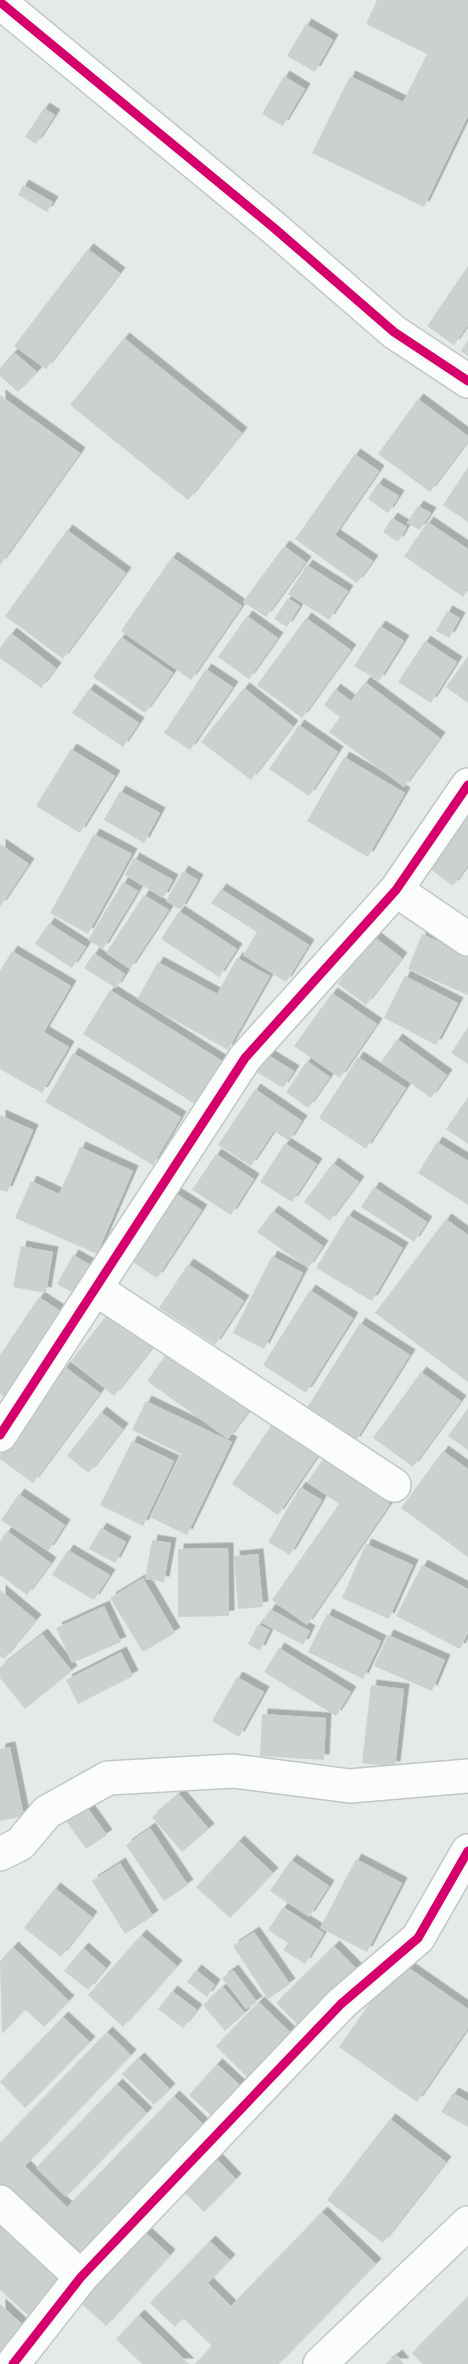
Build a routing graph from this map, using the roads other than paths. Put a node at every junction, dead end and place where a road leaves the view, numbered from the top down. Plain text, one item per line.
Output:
1 (0, 2) edge
2 (468, 381) edge
3 (468, 785) edge
4 (396, 890) junction
5 (468, 939) edge
6 (96, 1289) junction
7 (0, 1435) edge
8 (394, 1485) dead end
9 (468, 1776) edge
10 (468, 1851) edge
11 (0, 1854) edge
12 (0, 2202) edge
13 (468, 2223) edge
14 (81, 2277) junction
15 (13, 2364) edge
16 (320, 2364) edge

1 - 2 street
3 - 4 street
4 - 5 street
4 - 6 street
6 - 7 street
6 - 8 street
9 - 11 street
10 - 14 street
12 - 14 street
13 - 16 street
14 - 15 street

